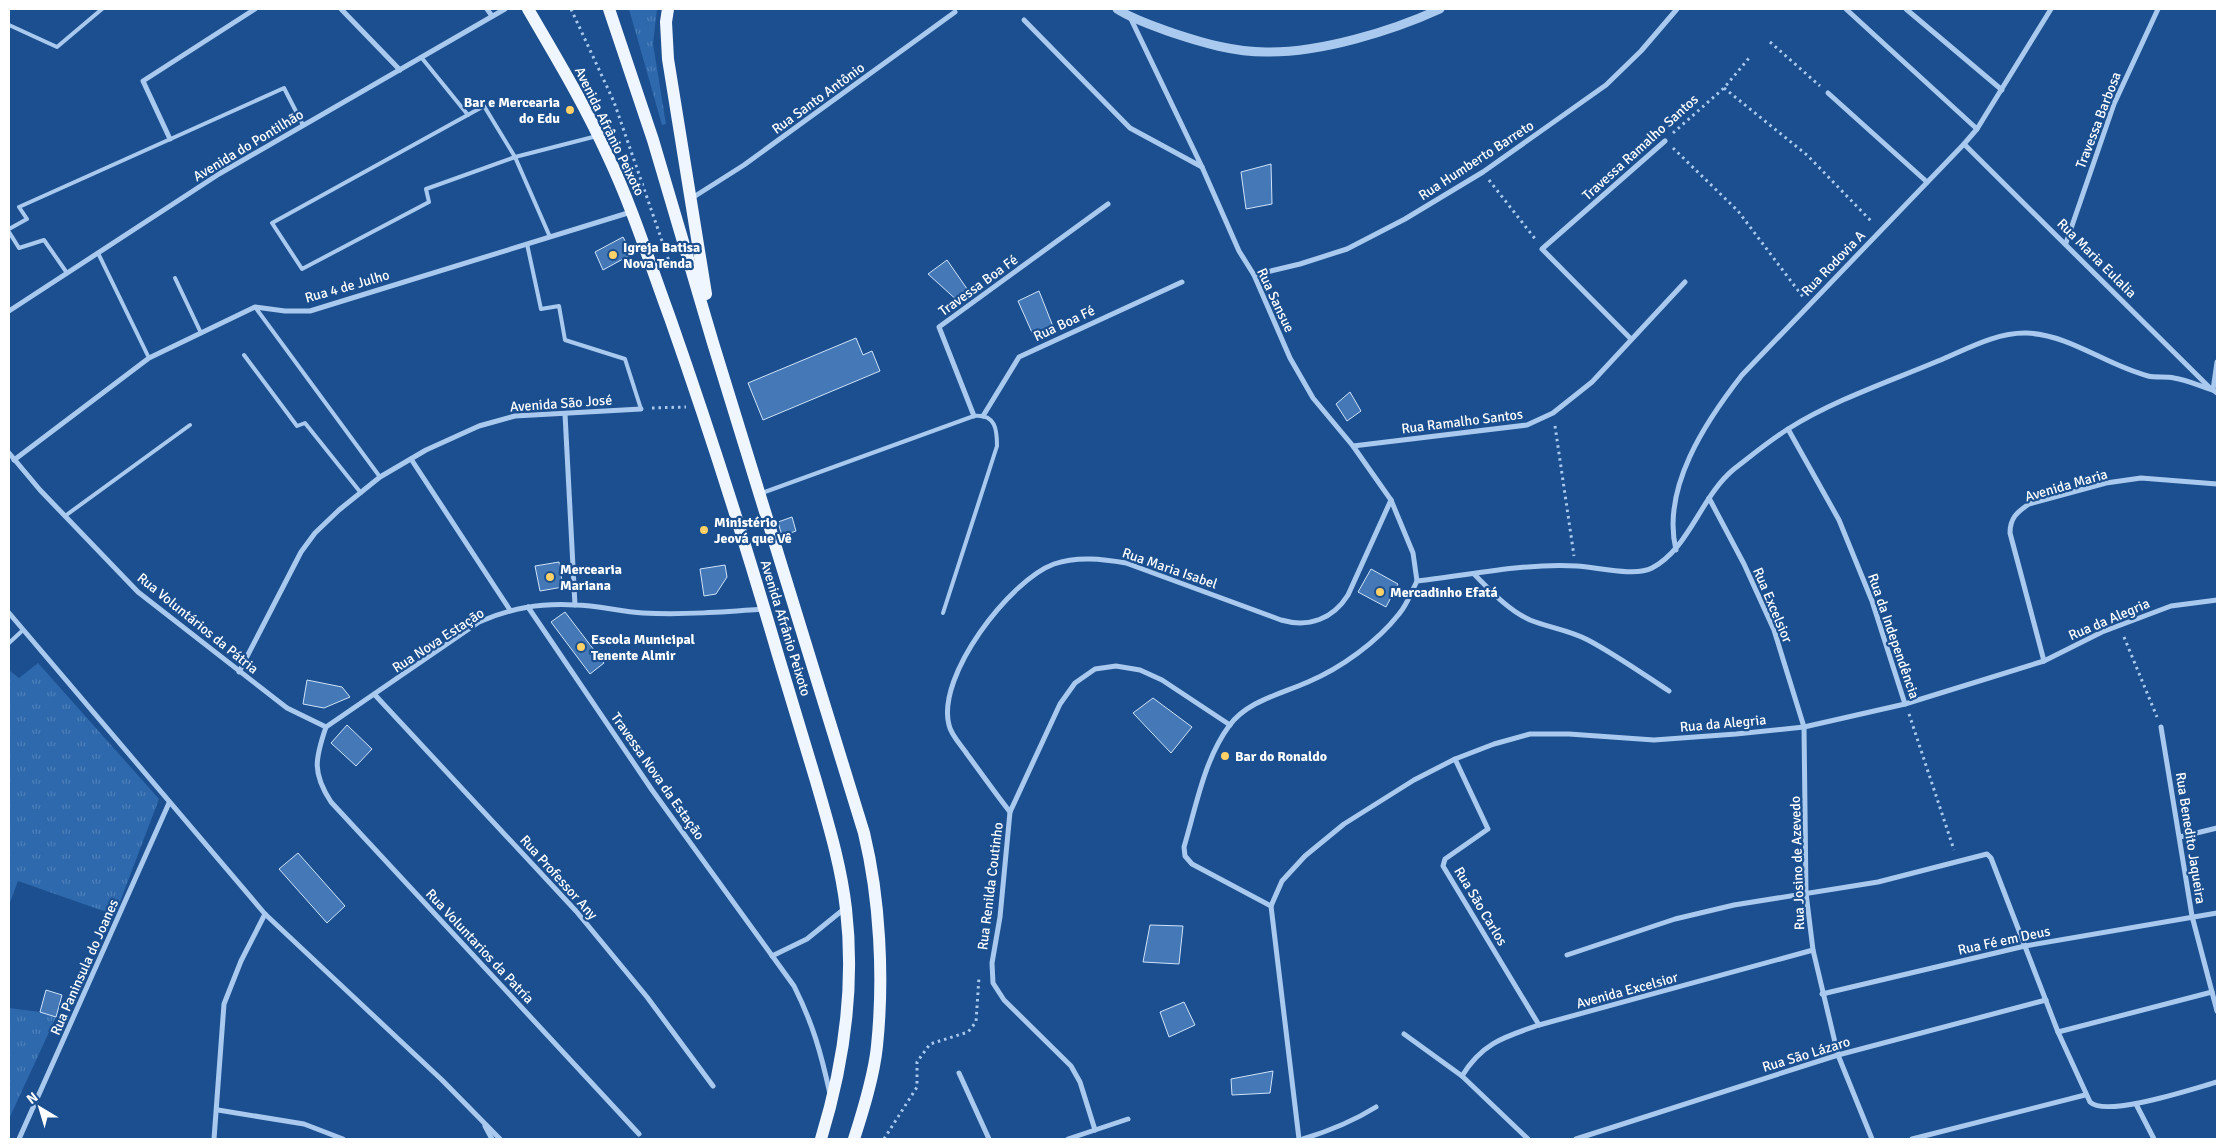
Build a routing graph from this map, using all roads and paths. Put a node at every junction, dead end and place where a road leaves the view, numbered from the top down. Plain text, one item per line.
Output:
1 (102, 9) edge
2 (255, 9) edge
3 (341, 9) edge
4 (487, 9) edge
5 (505, 9) edge
6 (528, 9) edge
7 (609, 9) edge
8 (668, 9) edge
9 (1117, 9) edge
10 (1440, 9) edge
11 (1677, 9) edge
12 (1846, 9) edge
13 (1906, 9) edge
14 (2052, 9) edge
15 (2158, 9) edge
16 (955, 12) dead end
17 (492, 16) junction
18 (1130, 17) junction
19 (1024, 20) dead end
20 (9, 25) edge
21 (1770, 42) dead end
22 (421, 57) junction
23 (1749, 58) dead end
24 (400, 70) junction
25 (1724, 88) junction
26 (2002, 90) junction
27 (1828, 93) joint
28 (468, 115) junction
29 (303, 125) junction
30 (1977, 129) junction
31 (598, 136) junction
32 (170, 139) junction
33 (1665, 140) junction
34 (1964, 144) junction
35 (515, 157) junction
36 (1202, 167) junction
37 (1483, 172) junction
38 (1927, 182) junction
39 (691, 199) junction
40 (1108, 204) dead end
41 (632, 211) junction
42 (9, 230) edge
43 (1880, 230) junction
44 (550, 237) junction
45 (2066, 243) junction
46 (526, 244) junction
47 (1542, 249) junction
48 (98, 253) junction
49 (67, 273) junction
50 (1254, 275) junction
51 (175, 278) dead end
52 (1182, 282) dead end
53 (1685, 282) dead end
54 (1809, 304) junction
55 (255, 307) junction
56 (9, 311) edge
57 (201, 333) junction
58 (1631, 339) junction
59 (713, 343) junction
60 (244, 355) dead end
61 (149, 358) junction
62 (2217, 362) edge
63 (2215, 392) edge
64 (701, 407) junction
65 (641, 409) junction
66 (1553, 413) junction
67 (565, 414) junction
68 (974, 416) junction
69 (982, 416) junction
70 (190, 425) dead end
71 (1788, 429) junction
72 (1353, 446) junction
73 (9, 453) edge
74 (411, 459) junction
75 (14, 460) junction
76 (380, 477) junction
77 (2217, 484) edge
78 (361, 492) junction
79 (760, 494) junction
80 (1708, 498) junction
81 (1391, 500) junction
82 (65, 516) junction
83 (1676, 550) junction
84 (1575, 566) junction
85 (1474, 574) junction
86 (1417, 581) junction
87 (2217, 600) edge
88 (576, 604) junction
89 (528, 607) junction
90 (765, 609) junction
91 (510, 610) junction
92 (9, 613) edge
93 (943, 613) dead end
94 (2118, 625) junction
95 (23, 630) junction
96 (9, 643) edge
97 (2044, 661) junction
98 (239, 672) junction
99 (1670, 691) dead end
100 (375, 695) junction
101 (1905, 704) junction
102 (1230, 725) junction
103 (1804, 727) junction
104 (2161, 727) joint
105 (326, 728) junction
106 (1455, 759) junction
107 (169, 803) junction
108 (1010, 812) junction
109 (2217, 828) edge
110 (2180, 837) junction
111 (1957, 860) junction
112 (1806, 893) junction
113 (1271, 906) junction
114 (846, 907) junction
115 (2217, 913) edge
116 (265, 914) junction
117 (2192, 916) junction
118 (2025, 946) junction
119 (1812, 950) junction
120 (1567, 955) dead end
121 (772, 956) junction
122 (982, 971) dead end
123 (2212, 992) junction
124 (1822, 994) junction
125 (2046, 1000) junction
126 (2217, 1011) edge
127 (1539, 1025) junction
128 (2058, 1032) junction
129 (1404, 1034) dead end
130 (1838, 1055) junction
131 (959, 1074) dead end
132 (1462, 1076) junction
133 (2217, 1082) edge
134 (713, 1086) dead end
135 (2086, 1095) junction
136 (832, 1104) junction
137 (2136, 1104) junction
138 (1376, 1107) dead end
139 (218, 1110) junction
140 (1128, 1119) dead end
141 (484, 1123) junction
142 (323, 1130) junction
143 (1094, 1130) junction
144 (639, 1134) dead end
145 (1525, 1138) edge
146 (19, 1139) edge
147 (214, 1139) edge
148 (325, 1139) edge
149 (343, 1139) edge
150 (492, 1139) edge
151 (500, 1139) edge
152 (821, 1139) edge
153 (854, 1139) edge
154 (884, 1139) edge
155 (989, 1139) edge
156 (1068, 1139) edge
157 (1301, 1139) edge
158 (1576, 1139) edge
159 (1872, 1139) edge
160 (1912, 1139) edge
161 (2154, 1139) edge

1 - 20 lane
2 - 32 street
3 - 24 street
4 - 17 street
5 - 17 street, Avenida do Pontilhão
6 - 31 main road, Avenida Afrânio Peixoto
7 - 59 main road, Avenida Afrânio Peixoto
8 - 39 main road
9 - 18 street
10 - 18 street
11 - 37 street, Rua Humberto Barreto
12 - 30 street
13 - 26 street
14 - 26 street, Rua Rodovia A
15 - 45 street, Travessa Barbosa
16 - 39 street, Rua Santo Antônio
17 - 22 street, Avenida do Pontilhão
18 - 36 street, Rua Sansue
19 - 36 street
21 - 27 path
22 - 24 street, Avenida do Pontilhão
22 - 28 lane
23 - 25 path, Travessa Ramalho Santos
24 - 29 street, Avenida do Pontilhão
25 - 33 path, Travessa Ramalho Santos
25 - 43 path
26 - 30 street, Rua Rodovia A
27 - 38 street
28 - 35 lane
28 - 35 lane
29 - 32 lane
29 - 48 street, Avenida do Pontilhão
30 - 34 street, Rua Rodovia A
31 - 35 lane
31 - 41 main road, Avenida Afrânio Peixoto
32 - 42 lane
33 - 47 street, Travessa Ramalho Santos
33 - 54 path
34 - 38 street, Rua Rodovia A
34 - 45 street, Rua Maria Eulalia
35 - 44 lane
36 - 50 street, Rua Sansue
37 - 47 path
37 - 50 street, Rua Humberto Barreto
38 - 43 street, Rua Rodovia A
39 - 59 main road
40 - 68 street, Travessa Boa Fé
41 - 44 street, Rua 4 de Julho
41 - 64 main road, Avenida Afrânio Peixoto
42 - 49 lane
43 - 54 street, Rua Rodovia A
44 - 46 street, Rua 4 de Julho
45 - 63 street, Rua Maria Eulalia
46 - 55 street, Rua 4 de Julho
46 - 65 lane
47 - 58 street
48 - 49 street, Avenida do Pontilhão
48 - 61 lane
49 - 56 street, Avenida do Pontilhão
50 - 72 street, Rua Sansue
51 - 57 lane
52 - 69 street, Rua Boa Fé
53 - 58 street, Rua Ramalho Santos
54 - 83 street, Rua Rodovia A
55 - 57 street
55 - 76 lane
57 - 61 street
58 - 66 street, Rua Ramalho Santos
59 - 79 main road, Avenida Afrânio Peixoto
60 - 78 lane
61 - 75 street
62 - 63 street
63 - 71 street
64 - 65 path
64 - 90 main road, Avenida Afrânio Peixoto
65 - 67 street, Avenida São José
66 - 72 street, Rua Ramalho Santos
66 - 84 path
67 - 74 street, Avenida São José
67 - 88 street
68 - 69 lane
68 - 79 lane
69 - 93 lane
70 - 82 lane
71 - 80 street
71 - 101 street, Rua da Independência
72 - 81 street, Rua Sansue
73 - 75 street, Rua Voluntários da Pátria
74 - 76 street, Avenida São José
74 - 91 street
75 - 82 street, Rua Voluntários da Pátria
76 - 78 street, Avenida São José
77 - 97 street, Avenida Maria
78 - 98 street, Avenida São José
79 - 153 main road, Avenida Afrânio Peixoto
80 - 83 street
80 - 103 street, Rua Excelsior
81 - 86 street, Rua Sansue
81 - 108 street, Rua Maria Isabel
82 - 98 street, Rua Voluntários da Pátria
83 - 84 street
84 - 85 street
85 - 86 street
85 - 99 street
86 - 102 street
87 - 94 street, Rua da Alegria
88 - 89 street, Rua Nova Estação
88 - 90 street, Rua Nova Estação
89 - 91 street, Rua Nova Estação
89 - 121 street, Travessa Nova da Estação
90 - 114 main road, Avenida Afrânio Peixoto
91 - 100 street, Rua Nova Estação
92 - 95 street
94 - 97 street, Rua da Alegria
94 - 104 path
95 - 96 lane
95 - 107 street
97 - 101 street, Rua da Alegria
98 - 105 street, Rua Voluntários da Pátria
100 - 105 street, Rua Nova Estação
100 - 134 street, Rua Professor Any
101 - 103 street, Rua da Alegria
101 - 111 path, Rua da Independência
102 - 108 street, Rua Renilda Coutinho
102 - 113 street
103 - 106 street, Rua da Alegria
103 - 112 street, Rua Josino de Azevedo
104 - 110 street, Rua Benedito Jaqueira
105 - 144 street, Rua Voluntarios da Patría
106 - 113 street, Rua da Alegria
106 - 127 street, Rua São Carlos
107 - 116 street
107 - 146 street, Rua Paninsula do Joanes
108 - 143 street, Rua Renilda Coutinho
109 - 110 street
110 - 117 street, Rua Benedito Jaqueira
111 - 112 street
111 - 118 street
112 - 119 street, Rua Josino de Azevedo
112 - 120 street
113 - 157 street
114 - 121 street
114 - 136 main road, Avenida Afrânio Peixoto
115 - 117 street, Rua Fé em Deus
116 - 139 street
116 - 141 street
117 - 118 street, Rua Fé em Deus
117 - 123 street, Rua Benedito Jaqueira
118 - 124 street, Rua Fé em Deus
118 - 125 street
119 - 124 street, Rua Josino de Azevedo
119 - 127 street, Avenida Excelsior
121 - 136 street, Travessa Nova da Estação
122 - 154 path
123 - 126 street, Rua Benedito Jaqueira
123 - 128 street
124 - 130 street, Rua Josino de Azevedo
125 - 128 street
125 - 130 street, Rua São Lázaro
127 - 132 street, Avenida Excelsior
128 - 135 street
129 - 132 street
130 - 158 street, Rua São Lázaro
130 - 159 street, Rua Josino de Azevedo
131 - 155 street
132 - 145 street
133 - 137 street
135 - 137 street
135 - 160 street
136 - 152 main road, Avenida Afrânio Peixoto
137 - 161 street
138 - 157 street
139 - 142 street
139 - 147 street
140 - 143 street
141 - 150 street
141 - 151 street
142 - 148 street
142 - 149 street
143 - 156 street

